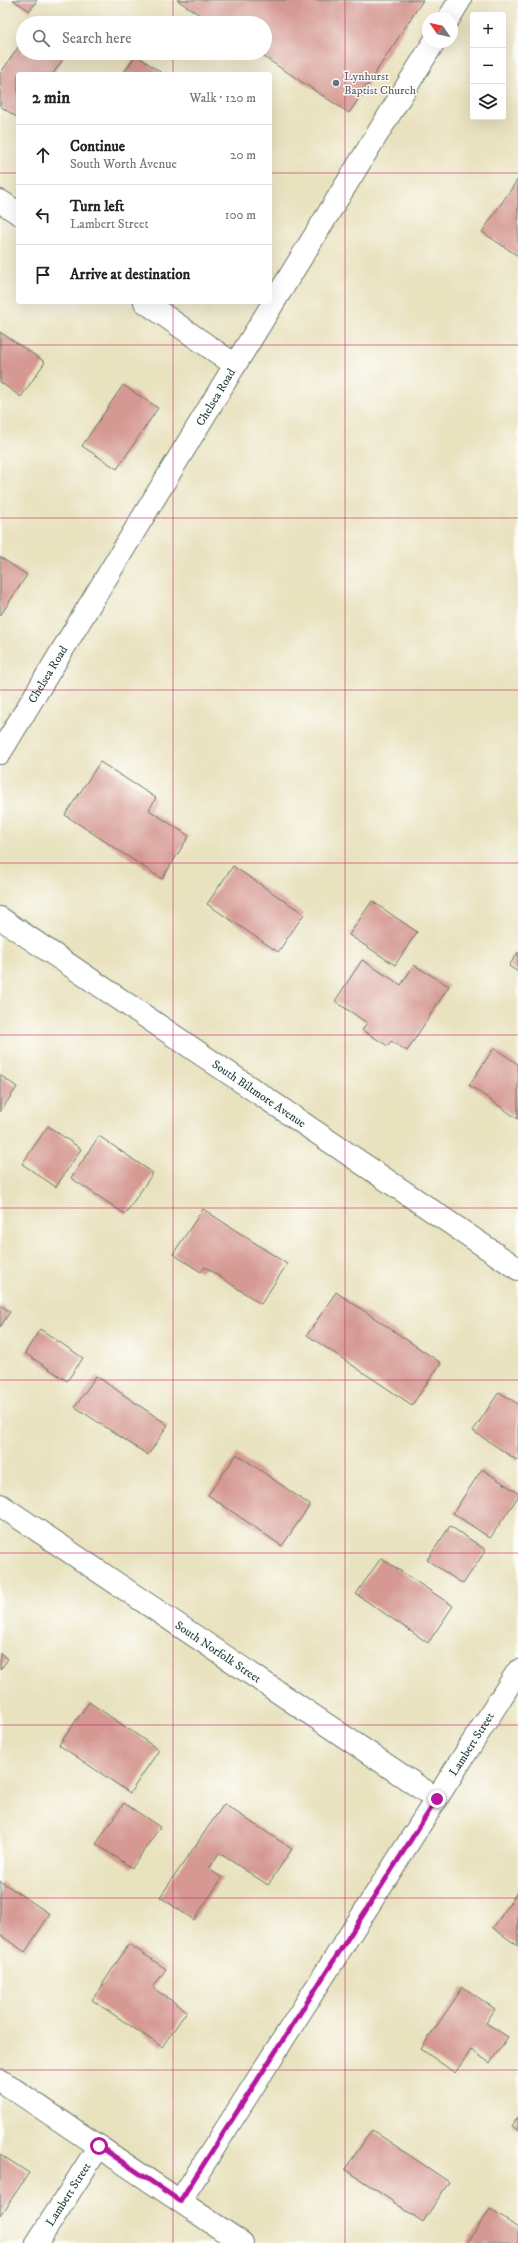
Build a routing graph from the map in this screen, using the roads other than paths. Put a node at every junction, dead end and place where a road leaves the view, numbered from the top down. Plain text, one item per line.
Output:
1 (460, 0) edge
2 (453, 12) edge
3 (430, 48) edge
4 (0, 200) edge
5 (16, 212) edge
6 (148, 304) edge
7 (235, 365) junction
8 (0, 753) edge
9 (0, 918) edge
10 (518, 1269) edge
11 (0, 1505) edge
12 (518, 1671) edge
13 (437, 1799) junction
14 (0, 2080) edge
15 (99, 2146) junction
16 (180, 2201) junction
17 (37, 2243) edge
18 (242, 2243) edge

1 - 2 street
3 - 7 street, Chelsea Road
4 - 5 street
6 - 7 street
7 - 8 street, Chelsea Road
9 - 10 street, South Biltmore Avenue
11 - 13 street, South Norfolk Street
12 - 13 street, Lambert Street
13 - 16 street, Lambert Street
14 - 15 street
15 - 16 street
15 - 17 street, Lambert Street
16 - 18 street

